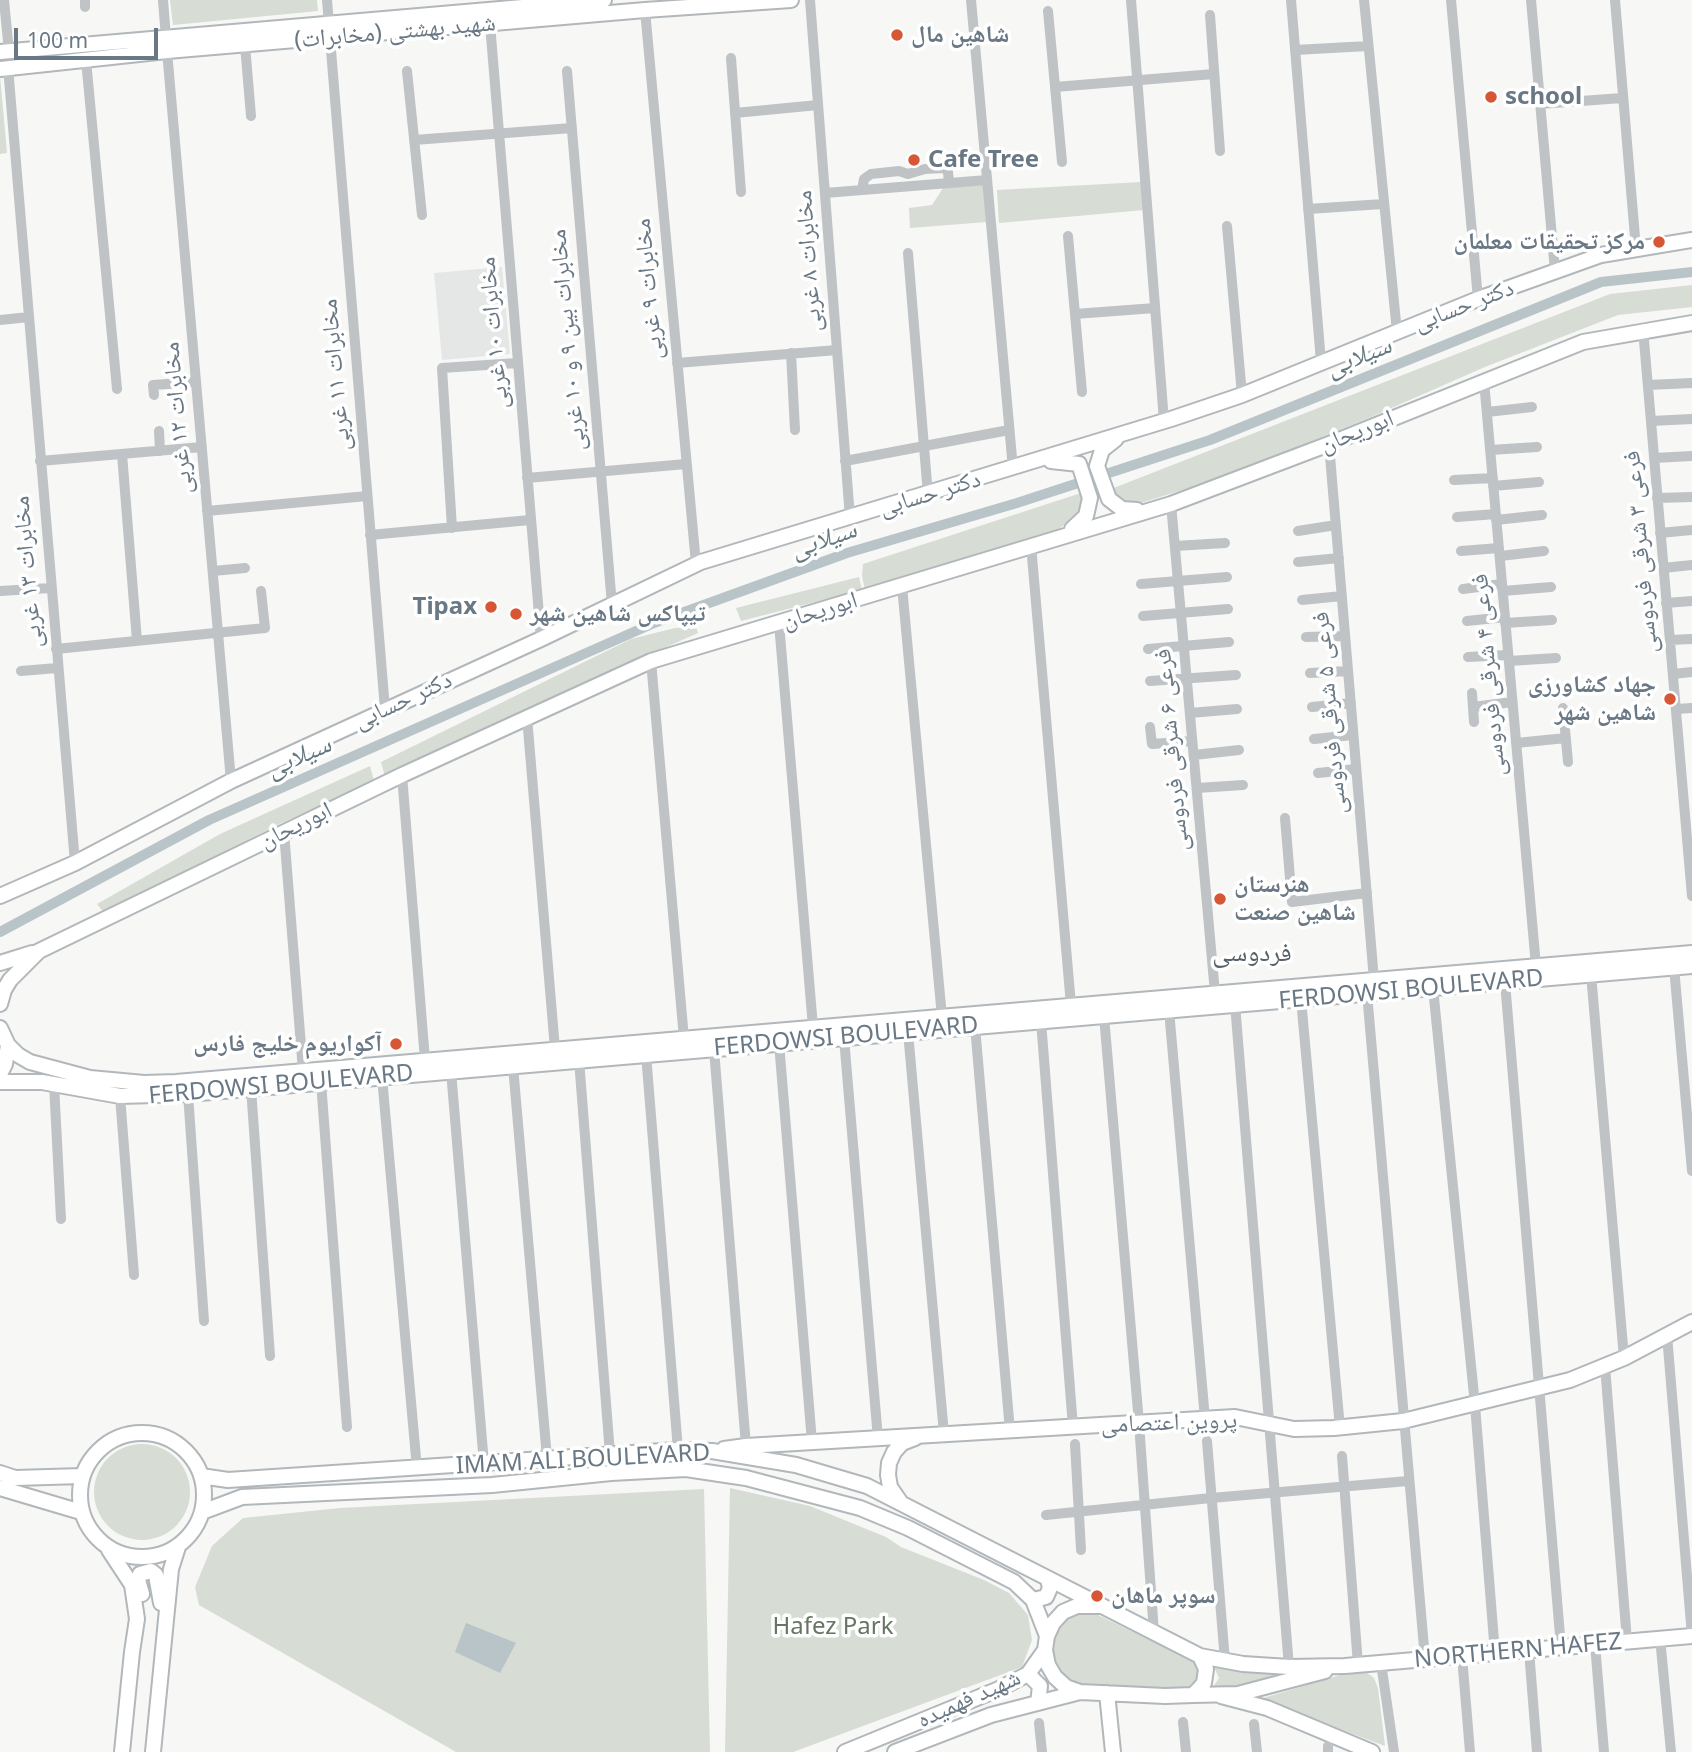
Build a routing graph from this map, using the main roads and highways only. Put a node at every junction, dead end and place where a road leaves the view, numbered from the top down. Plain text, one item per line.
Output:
1 (604, 0) edge
2 (791, 0) edge
3 (673, 4) edge
4 (616, 6) edge
5 (490, 9) edge
6 (167, 45) junction
7 (5, 52) edge
8 (4, 68) edge
9 (1692, 240) edge
10 (1692, 323) edge
11 (1126, 433) junction
12 (1036, 462) junction
13 (1150, 510) junction
14 (1062, 536) junction
15 (0, 896) edge
16 (39, 951) junction
17 (1692, 953) edge
18 (0, 962) edge
19 (1692, 966) edge
20 (1466, 978) junction
21 (0, 1004) edge
22 (1, 1027) edge
23 (8, 1045) junction
24 (604, 1051) junction
25 (0, 1073) edge
26 (0, 1082) edge
27 (188, 1088) junction
28 (1692, 1322) edge
29 (919, 1436) junction
30 (712, 1451) junction
31 (540, 1459) junction
32 (491, 1464) junction
33 (0, 1473) edge
34 (82, 1476) junction
35 (201, 1476) junction
36 (56, 1477) junction
37 (228, 1480) junction
38 (538, 1480) junction
39 (492, 1485) junction
40 (0, 1488) edge
41 (53, 1504) junction
42 (224, 1504) junction
43 (904, 1506) junction
44 (81, 1512) junction
45 (202, 1512) junction
46 (178, 1546) junction
47 (109, 1549) junction
48 (1048, 1579) junction
49 (1033, 1600) junction
50 (1100, 1606) junction
51 (135, 1631) junction
52 (164, 1633) junction
53 (1154, 1633) joint
54 (1692, 1636) edge
55 (1046, 1643) junction
56 (1200, 1656) junction
57 (1351, 1665) junction
58 (1028, 1674) junction
59 (1080, 1692) junction
60 (1107, 1693) junction
61 (1193, 1695) junction
62 (1221, 1696) junction
63 (1038, 1703) junction
64 (122, 1752) edge
65 (153, 1752) edge
66 (845, 1752) edge
67 (895, 1752) edge
68 (1113, 1752) edge
69 (1372, 1752) edge

1 - 5 main road, شهید بهشتی (مخابرات)
2 - 3 main road, شهید بهشتی (مخابرات)
3 - 4 main road, شهید بهشتی (مخابرات)
4 - 5 main road, شهید بهشتی (مخابرات)
5 - 6 main road, شهید بهشتی (مخابرات)
6 - 7 main road, شهید بهشتی (مخابرات)
6 - 8 main road, شهید بهشتی (مخابرات)
9 - 11 main road, دکتر حسابی
10 - 13 main road, ابوریحان
11 - 12 main road, دکتر حسابی
11 - 13 main road
12 - 14 main road
12 - 15 main road, دکتر حسابی
13 - 14 main road, ابوریحان
14 - 16 main road, ابوریحان
16 - 18 main road
16 - 21 main road, ابوریحان
17 - 20 main road, FERDOWSI BOULEVARD
19 - 20 main road, FERDOWSI BOULEVARD
20 - 24 main road, FERDOWSI BOULEVARD
20 - 24 main road, FERDOWSI BOULEVARD
22 - 23 main road
23 - 25 main road
23 - 27 main road, FERDOWSI BOULEVARD
24 - 27 main road, FERDOWSI BOULEVARD
24 - 27 main road, FERDOWSI BOULEVARD
26 - 27 main road, FERDOWSI BOULEVARD
28 - 29 main road, پروین اعتصامی
29 - 30 main road, پروین اعتصامی
29 - 43 main road
30 - 31 main road, IMAM ALI BOULEVARD
30 - 43 main road, IMAM ALI BOULEVARD
31 - 32 main road, IMAM ALI BOULEVARD
31 - 38 main road
32 - 37 main road, IMAM ALI BOULEVARD
32 - 39 main road
33 - 36 main road
34 - 35 main road
34 - 36 main road
34 - 44 main road
35 - 37 main road, IMAM ALI BOULEVARD
35 - 45 main road
36 - 41 main road
37 - 42 main road
38 - 39 main road, IMAM ALI BOULEVARD
38 - 49 main road, IMAM ALI BOULEVARD
39 - 42 main road, IMAM ALI BOULEVARD
40 - 41 main road
41 - 44 main road
42 - 45 main road, IMAM ALI BOULEVARD
43 - 48 main road, IMAM ALI BOULEVARD
44 - 47 main road
45 - 46 main road
46 - 47 main road
46 - 52 main road
47 - 51 main road
48 - 49 main road
48 - 50 main road, IMAM ALI BOULEVARD
49 - 55 main road, IMAM ALI BOULEVARD
50 - 53 main road, IMAM ALI BOULEVARD
50 - 55 main road, شهید فهمیده
51 - 52 main road
51 - 64 main road
52 - 65 main road
53 - 56 main road, NORTHERN HAFEZ
54 - 57 main road, NORTHERN HAFEZ
55 - 58 main road, شهید فهمیده
55 - 59 main road, IMAM ALI BOULEVARD
56 - 57 main road, NORTHERN HAFEZ
56 - 61 main road
57 - 62 main road, NORTHERN HAFEZ
58 - 63 main road
58 - 66 main road, شهید فهمیده
59 - 60 main road, شهید فهمیده
59 - 63 main road, شهید فهمیده
60 - 61 main road, NORTHERN HAFEZ
60 - 68 main road
61 - 62 main road, NORTHERN HAFEZ
62 - 69 main road
63 - 67 main road, شهید فهمیده

